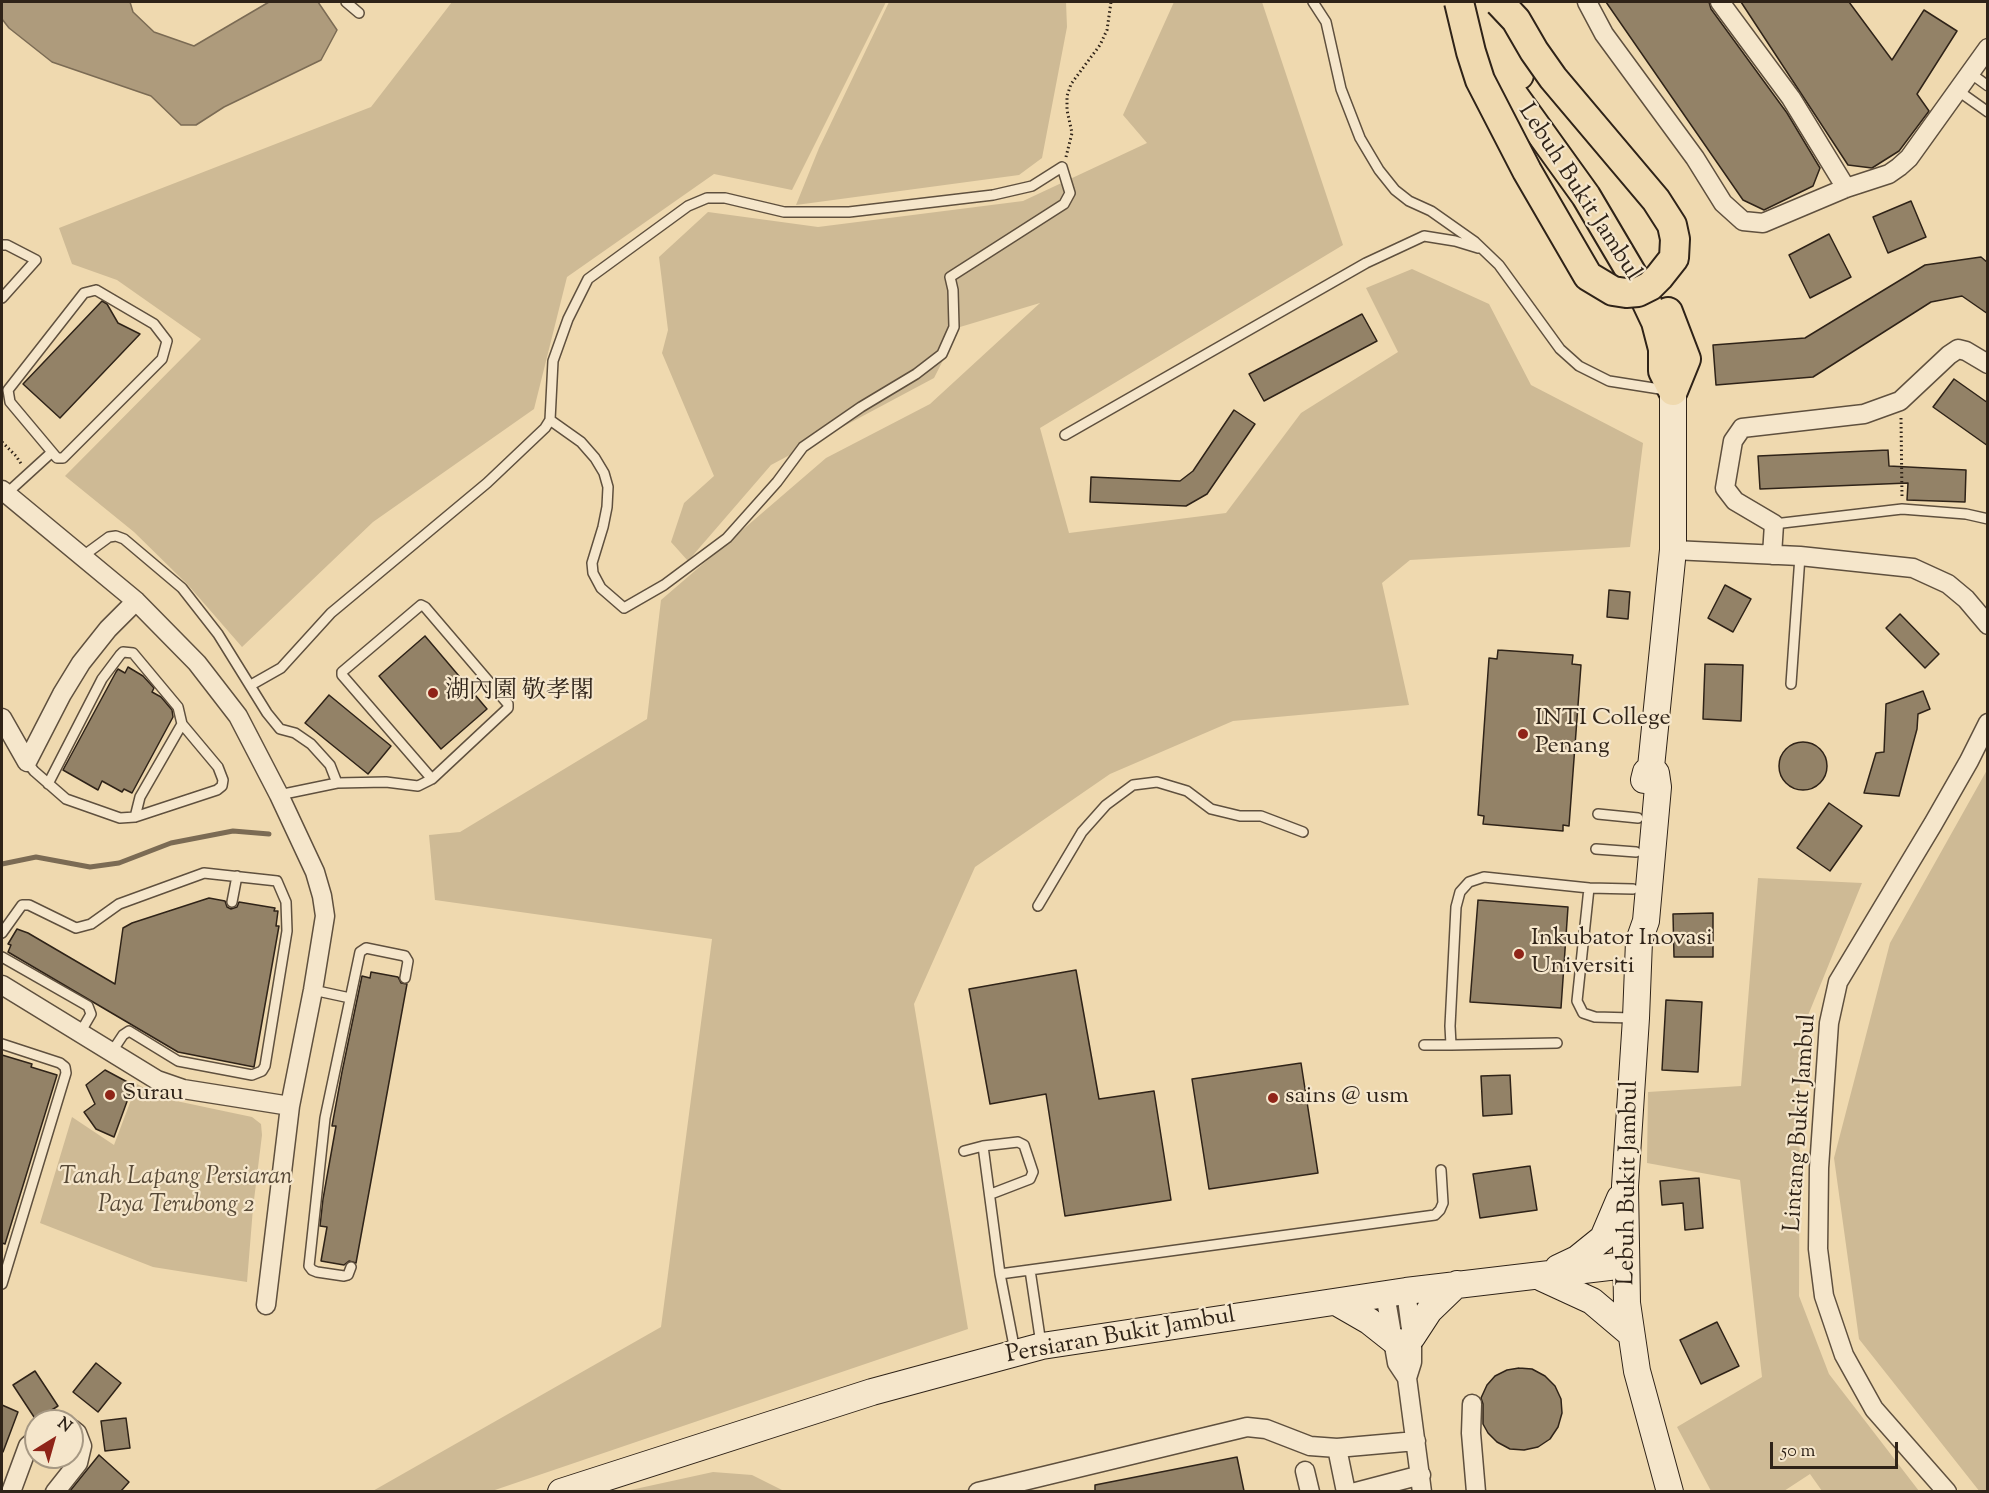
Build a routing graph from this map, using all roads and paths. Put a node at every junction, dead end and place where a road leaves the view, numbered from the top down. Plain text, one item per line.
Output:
1 (346, 2) edge
2 (1111, 2) edge
3 (1313, 2) edge
4 (1459, 2) edge
5 (1465, 2) edge
6 (1493, 2) edge
7 (1498, 2) edge
8 (1587, 2) edge
9 (1720, 2) edge
10 (359, 13) dead end
11 (1988, 48) edge
12 (1970, 73) junction
13 (1988, 86) edge
14 (1957, 90) junction
15 (1988, 112) edge
16 (1062, 167) junction
17 (1846, 188) junction
18 (2, 245) edge
19 (1481, 249) junction
20 (2, 298) edge
21 (1988, 364) edge
22 (1673, 391) junction
23 (1900, 401) junction
24 (550, 420) junction
25 (1065, 435) dead end
26 (2, 442) edge
27 (51, 453) junction
28 (28, 474) junction
29 (4, 492) edge
30 (1902, 509) junction
31 (1988, 519) edge
32 (1774, 524) junction
33 (1673, 550) junction
34 (1772, 555) junction
35 (83, 556) junction
36 (1800, 556) junction
37 (136, 601) junction
38 (1988, 625) edge
39 (1791, 684) dead end
40 (251, 685) junction
41 (2, 718) edge
42 (1988, 723) edge
43 (182, 724) junction
44 (27, 762) junction
45 (1651, 767) junction
46 (432, 779) junction
47 (337, 783) junction
48 (48, 784) junction
49 (279, 795) junction
50 (1598, 814) dead end
51 (135, 817) junction
52 (1638, 818) junction
53 (1303, 832) dead end
54 (1596, 849) dead end
55 (1636, 852) junction
56 (237, 876) junction
57 (1589, 888) junction
58 (1633, 889) junction
59 (231, 902) dead end
60 (1038, 906) dead end
61 (2, 933) edge
62 (1639, 941) junction
63 (2, 957) edge
64 (405, 978) dead end
65 (2, 986) edge
66 (313, 990) junction
67 (350, 998) junction
68 (1636, 1018) junction
69 (80, 1033) junction
70 (1557, 1043) dead end
71 (2, 1044) edge
72 (1424, 1045) dead end
73 (1451, 1045) junction
74 (111, 1053) junction
75 (290, 1106) junction
76 (983, 1146) junction
77 (964, 1151) dead end
78 (1441, 1170) dead end
79 (1625, 1186) junction
80 (991, 1194) junction
81 (1626, 1265) junction
82 (351, 1267) dead end
83 (1030, 1270) junction
84 (1000, 1274) junction
85 (1539, 1276) junction
86 (2, 1284) edge
87 (1457, 1284) junction
88 (1395, 1293) junction
89 (1336, 1302) junction
90 (266, 1305) dead end
91 (1631, 1334) junction
92 (1402, 1338) junction
93 (1042, 1346) junction
94 (1015, 1353) junction
95 (1472, 1404) dead end
96 (1416, 1441) junction
97 (1337, 1449) junction
98 (24, 1457) edge
99 (73, 1469) edge
100 (1305, 1471) dead end
101 (1422, 1483) edge
102 (11, 1491) edge
103 (55, 1491) edge
104 (561, 1491) edge
105 (978, 1491) edge
106 (1310, 1491) edge
107 (1346, 1491) edge
108 (1356, 1491) edge
109 (1476, 1491) edge
110 (1670, 1491) edge
111 (1947, 1491) edge

1 - 10 lane
2 - 16 path
3 - 19 lane
4 - 7 main road, bridge
5 - 22 main road, Lebuh Bukit Jambul
6 - 22 main road, Lebuh Bukit Jambul
8 - 17 street
9 - 17 street
11 - 12 street
12 - 13 lane
12 - 14 street
14 - 15 lane
14 - 17 street
16 - 24 lane
16 - 24 lane
18 - 20 lane
19 - 22 lane
19 - 25 lane
21 - 23 street
22 - 33 main road, Lebuh Bukit Jambul
23 - 30 path
23 - 32 street
24 - 40 lane
26 - 28 path
27 - 27 lane
27 - 28 lane
28 - 29 lane
29 - 35 street
30 - 31 lane
30 - 32 lane
32 - 34 street
33 - 34 street
33 - 45 main road, Lebuh Bukit Jambul
34 - 36 street
35 - 37 street
35 - 40 lane
36 - 38 street
36 - 39 lane
37 - 44 street
37 - 49 street
40 - 47 lane
41 - 44 street
42 - 111 street, Lintang Bukit Jambul
43 - 48 lane
43 - 51 lane
43 - 51 lane
44 - 48 lane
45 - 52 main road, Lebuh Bukit Jambul
45 - 62 main road, Lebuh Bukit Jambul
46 - 46 lane
46 - 47 lane
47 - 49 lane
48 - 51 lane
49 - 66 street
50 - 52 lane
52 - 55 main road, Lebuh Bukit Jambul
53 - 60 lane
54 - 55 lane
55 - 58 main road, Lebuh Bukit Jambul
56 - 59 lane
56 - 61 lane
56 - 74 lane
57 - 58 lane
57 - 68 lane
57 - 73 lane
58 - 62 main road, Lebuh Bukit Jambul
62 - 68 main road, Lebuh Bukit Jambul
63 - 69 lane
64 - 67 lane
65 - 69 street
66 - 67 lane
66 - 75 street
67 - 82 lane
68 - 79 main road, Lebuh Bukit Jambul
69 - 74 street
70 - 73 lane
71 - 86 lane
72 - 73 lane
74 - 75 street
75 - 90 street
76 - 77 lane
76 - 80 lane
76 - 80 lane
78 - 83 lane
79 - 81 main road, Lebuh Bukit Jambul
79 - 85 main road
80 - 84 lane
81 - 85 main road, Persiaran Bukit Jambul
81 - 91 main road, Lebuh Bukit Jambul
83 - 84 lane
83 - 93 lane
84 - 94 lane
85 - 87 main road, Persiaran Bukit Jambul
85 - 91 main road
87 - 88 main road, Persiaran Bukit Jambul
87 - 92 main road
88 - 89 main road, Persiaran Bukit Jambul
88 - 92 street
89 - 92 main road
89 - 93 main road, Persiaran Bukit Jambul
91 - 110 main road, Lebuh Bukit Jambul
92 - 96 street
93 - 94 main road, Persiaran Bukit Jambul
94 - 104 main road, Persiaran Bukit Jambul
95 - 109 street
96 - 97 street
96 - 101 street
97 - 105 street
97 - 107 street
98 - 102 street
99 - 103 street
100 - 106 street
101 - 108 street

